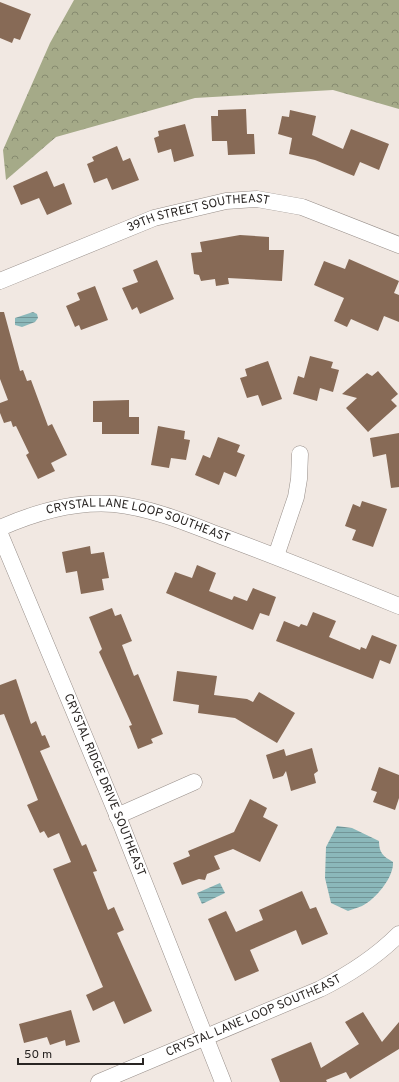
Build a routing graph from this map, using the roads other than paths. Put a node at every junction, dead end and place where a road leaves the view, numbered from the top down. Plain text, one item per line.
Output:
1 (399, 245) edge
2 (0, 281) edge
3 (300, 454) dead end
4 (0, 528) edge
5 (0, 534) edge
6 (276, 556) junction
7 (399, 606) edge
8 (194, 782) dead end
9 (117, 816) junction
10 (399, 934) edge
11 (206, 1038) junction
12 (99, 1082) edge
13 (223, 1082) edge

1 - 2 street, 39TH STREET SOUTHEAST
3 - 6 street
4 - 6 street, CRYSTAL LANE LOOP SOUTHEAST
5 - 9 street, CRYSTAL RIDGE DRIVE SOUTHEAST
6 - 7 street, CRYSTAL LANE LOOP SOUTHEAST
8 - 9 street
9 - 11 street, CRYSTAL RIDGE DRIVE SOUTHEAST
10 - 11 street, CRYSTAL LANE LOOP SOUTHEAST
11 - 12 street, CRYSTAL LANE LOOP SOUTHEAST
11 - 13 street, CRYSTAL RIDGE DRIVE SOUTHEAST

